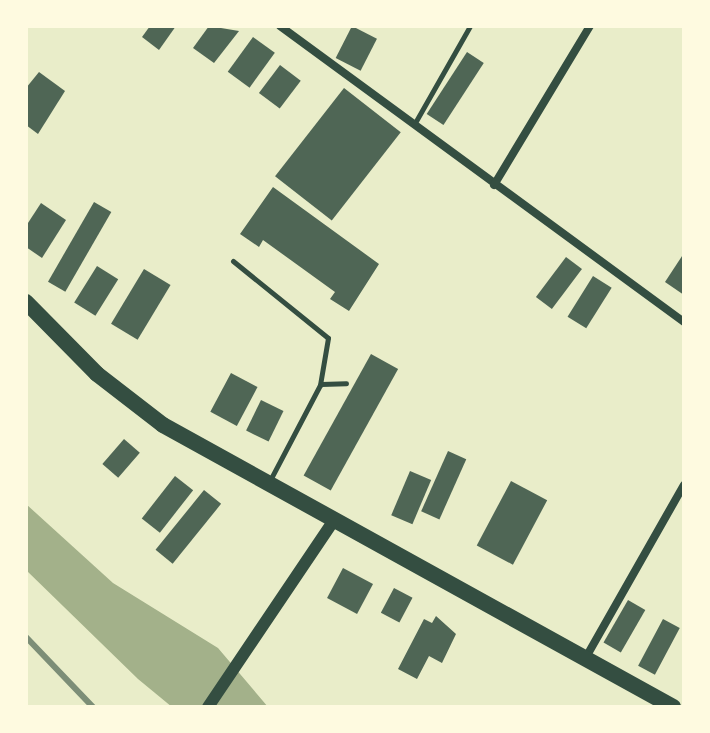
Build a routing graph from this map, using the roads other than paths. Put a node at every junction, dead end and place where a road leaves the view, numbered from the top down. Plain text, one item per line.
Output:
1 (280, 26) edge
2 (470, 26) edge
3 (590, 26) edge
4 (416, 121) junction
5 (494, 185) junction
6 (233, 261) dead end
7 (26, 302) edge
8 (684, 322) edge
9 (346, 383) dead end
10 (320, 385) junction
11 (684, 485) edge
12 (267, 487) junction
13 (332, 523) junction
14 (584, 660) junction
15 (208, 707) edge
16 (673, 707) edge

1 - 4 street
2 - 4 lane
3 - 5 street
4 - 5 street
5 - 8 street
6 - 10 lane
7 - 12 highway
9 - 10 lane
10 - 12 lane
11 - 14 street
12 - 13 highway
13 - 14 highway
13 - 15 street
14 - 16 highway

